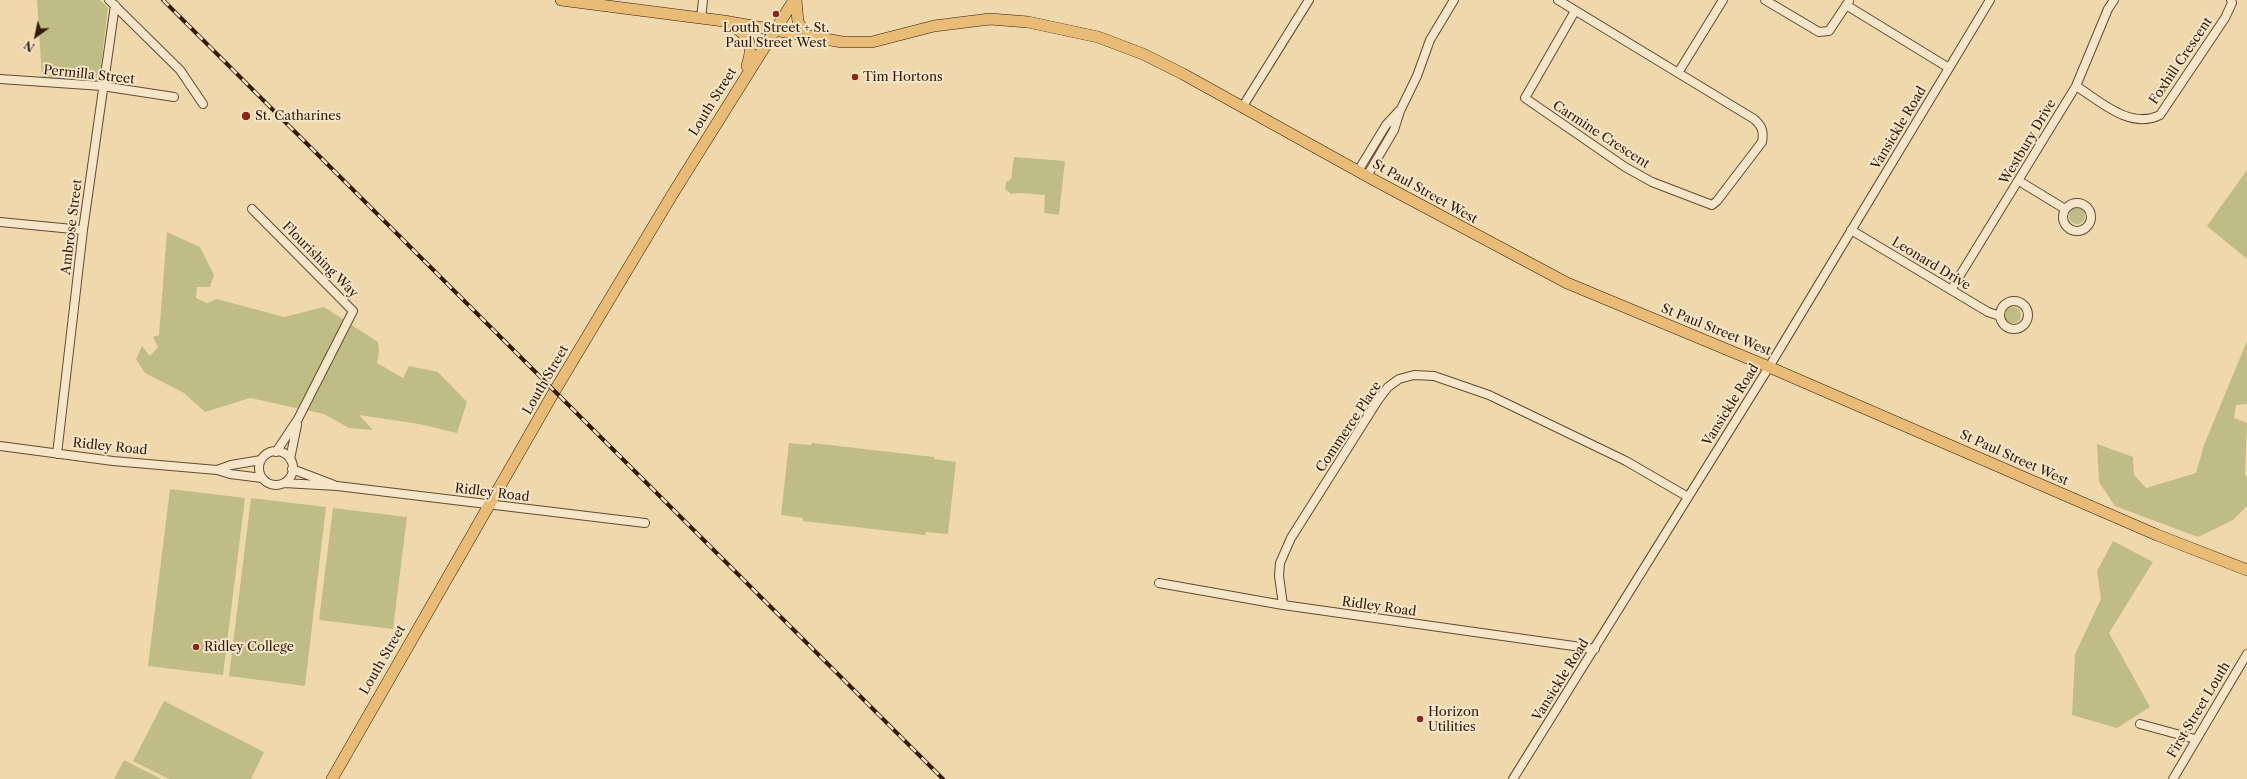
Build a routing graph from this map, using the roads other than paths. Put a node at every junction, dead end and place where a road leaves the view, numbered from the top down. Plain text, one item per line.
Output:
1 (563, 0) edge
2 (704, 0) edge
3 (795, 0) edge
4 (1309, 0) edge
5 (1454, 0) edge
6 (1558, 0) edge
7 (1723, 0) edge
8 (1766, 0) edge
9 (1990, 0) edge
10 (2114, 0) edge
11 (2231, 0) edge
12 (112, 2) edge
13 (1848, 2) edge
14 (1575, 10) junction
15 (701, 19) junction
16 (724, 21) junction
17 (774, 31) junction
18 (807, 36) junction
19 (1949, 68) junction
20 (1678, 73) junction
21 (0, 79) edge
22 (102, 86) junction
23 (2076, 86) junction
24 (739, 87) junction
25 (174, 97) dead end
26 (203, 104) dead end
27 (1243, 106) junction
28 (1363, 174) junction
29 (2019, 181) junction
30 (252, 209) dead end
31 (2066, 209) dead end
32 (0, 222) edge
33 (83, 230) junction
34 (1851, 230) junction
35 (1951, 290) junction
36 (2000, 316) dead end
37 (1769, 367) junction
38 (298, 418) junction
39 (0, 446) edge
40 (276, 452) junction
41 (57, 454) junction
42 (290, 459) junction
43 (261, 460) junction
44 (292, 469) junction
45 (217, 470) junction
46 (262, 478) junction
47 (284, 483) junction
48 (336, 486) junction
49 (1688, 497) junction
50 (490, 505) junction
51 (645, 523) dead end
52 (2247, 570) edge
53 (1159, 583) dead end
54 (1283, 605) junction
55 (1595, 648) junction
56 (2247, 654) edge
57 (2140, 724) dead end
58 (2195, 739) junction
59 (332, 779) edge
60 (1514, 779) edge
61 (2172, 779) edge

1 - 15 main road, St Paul Street West
2 - 15 street
3 - 17 main road, Louth Street
3 - 18 main road
4 - 27 street
5 - 28 street
6 - 14 street, Carmine Crescent
7 - 20 street
8 - 13 street
9 - 19 street, Vansickle Road
10 - 23 street, Westbury Drive
11 - 23 street, Foxhill Crescent
12 - 22 street, Ambrose Street
12 - 26 street
13 - 19 street
14 - 20 street, Carmine Crescent
14 - 20 street, Carmine Crescent
15 - 16 main road, St Paul Street West
16 - 17 main road, St Paul Street West
16 - 24 main road
17 - 18 main road, St Paul Street West
17 - 24 main road, Louth Street
18 - 27 main road, St Paul Street West
19 - 34 street, Vansickle Road
21 - 22 street, Permilla Street
22 - 25 street, Permilla Street
22 - 33 street, Ambrose Street
23 - 29 street, Westbury Drive
24 - 50 main road, Louth Street
27 - 28 main road, St Paul Street West
28 - 37 main road, St Paul Street West
29 - 31 street
29 - 35 street, Westbury Drive
30 - 38 street, Flourishing Way
32 - 33 street
33 - 41 street, Ambrose Street
34 - 35 street, Leonard Drive
34 - 37 street, Vansickle Road
35 - 36 street, Leonard Drive
37 - 49 street, Vansickle Road
37 - 52 main road, St Paul Street West
38 - 40 street, Flourishing Way
38 - 42 street, Flourishing Way
39 - 41 street, Ridley Road
40 - 42 street
40 - 43 street
41 - 45 street, Ridley Road
42 - 44 street
43 - 45 street, Ridley Road
43 - 46 street
44 - 47 street
44 - 48 street, Ridley Road
45 - 46 street, Ridley Road
46 - 47 street
47 - 48 street, Ridley Road
48 - 50 street, Ridley Road
49 - 54 street, Commerce Place
49 - 55 street, Vansickle Road
50 - 51 street, Ridley Road
50 - 59 main road, Louth Street
53 - 54 street, Ridley Road
54 - 55 street, Ridley Road
55 - 60 street, Vansickle Road
56 - 58 street, First Street Louth
57 - 58 street
58 - 61 street, First Street Louth

